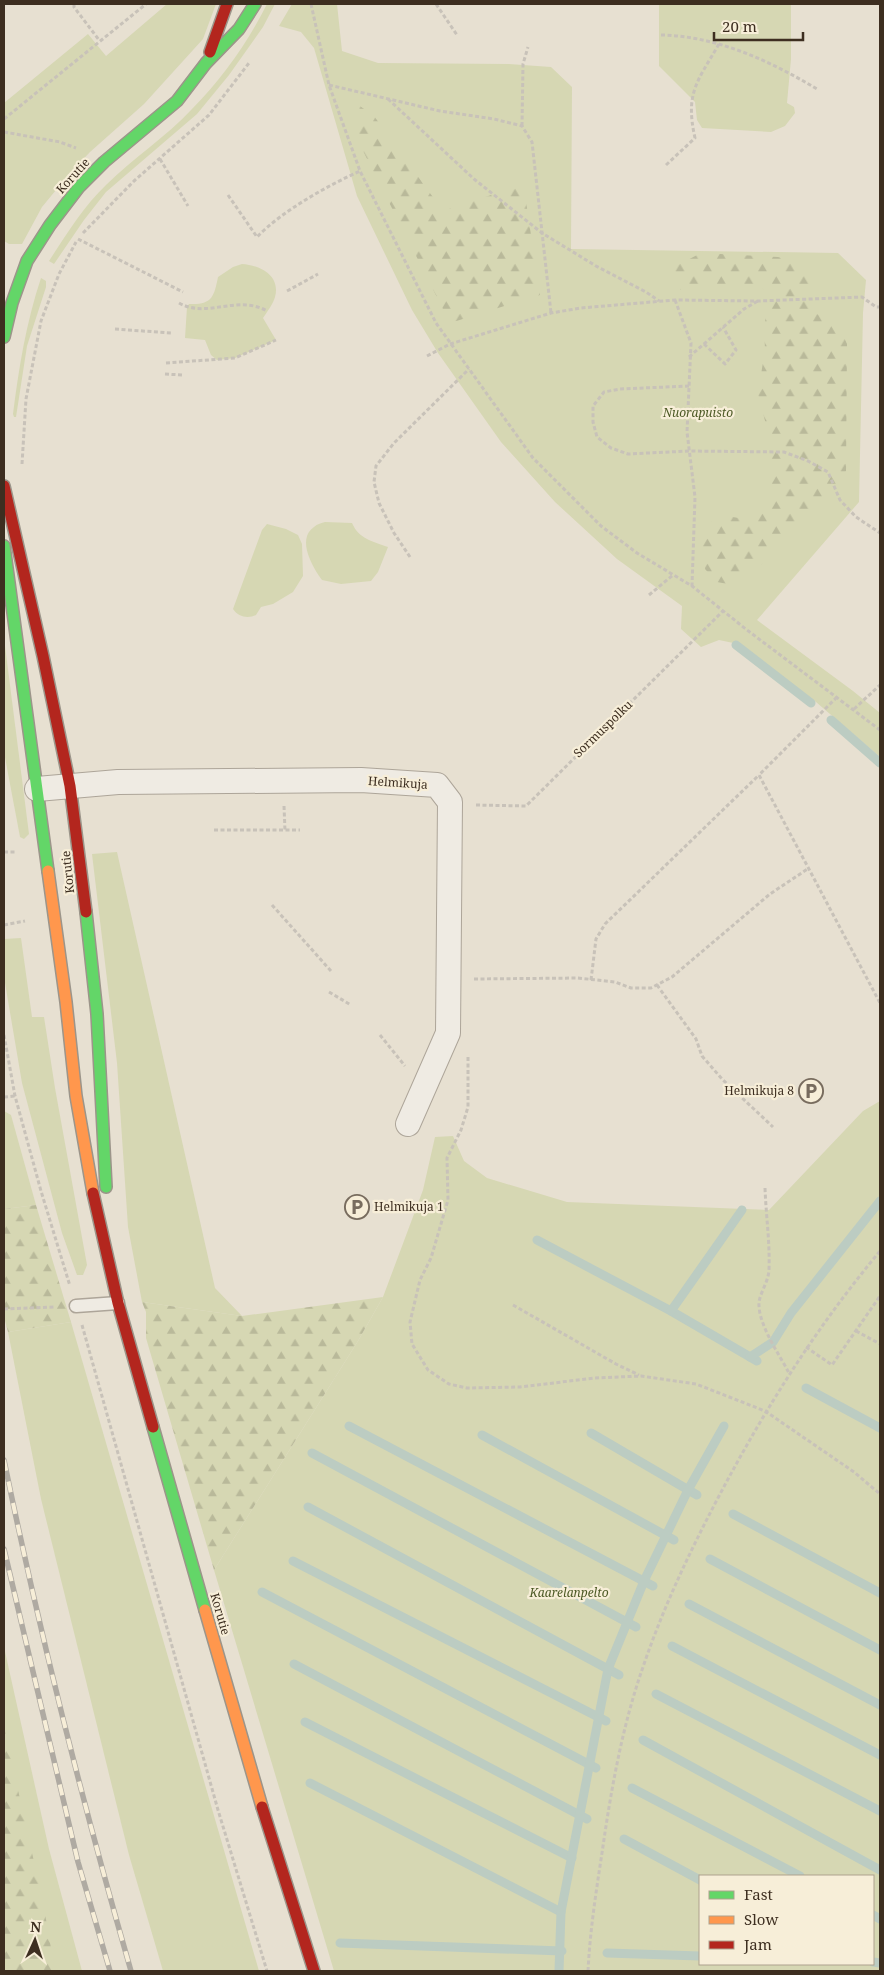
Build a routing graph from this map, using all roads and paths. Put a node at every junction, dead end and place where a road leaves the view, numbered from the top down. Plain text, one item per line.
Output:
1 (74, 4) edge
2 (146, 4) edge
3 (227, 4) edge
4 (255, 4) edge
5 (311, 4) edge
6 (436, 4) edge
7 (457, 35) dead end
8 (661, 35) dead end
9 (100, 40) junction
10 (719, 44) junction
11 (528, 47) dead end
12 (206, 63) junction
13 (249, 63) dead end
14 (329, 85) junction
15 (817, 89) dead end
16 (388, 99) junction
17 (4, 119) edge
18 (522, 126) junction
19 (160, 159) junction
20 (666, 165) dead end
21 (360, 170) junction
22 (228, 195) dead end
23 (188, 206) dead end
24 (542, 233) junction
25 (78, 239) junction
26 (318, 274) dead end
27 (287, 291) dead end
28 (183, 292) dead end
29 (675, 300) junction
30 (659, 301) junction
31 (758, 301) junction
32 (179, 303) dead end
33 (880, 307) edge
34 (267, 311) dead end
35 (551, 313) junction
36 (723, 327) junction
37 (115, 328) dead end
38 (171, 334) dead end
39 (4, 337) edge
40 (276, 340) dead end
41 (450, 344) junction
42 (704, 344) junction
43 (427, 356) dead end
44 (689, 357) junction
45 (166, 363) dead end
46 (469, 369) junction
47 (165, 374) dead end
48 (182, 375) dead end
49 (688, 386) junction
50 (689, 451) junction
51 (22, 465) dead end
52 (4, 486) edge
53 (880, 533) edge
54 (4, 546) edge
55 (410, 557) dead end
56 (673, 575) junction
57 (692, 586) junction
58 (649, 595) dead end
59 (723, 611) junction
60 (880, 685) edge
61 (837, 697) junction
62 (854, 709) junction
63 (880, 730) edge
64 (759, 775) junction
65 (70, 786) junction
66 (37, 789) junction
67 (283, 798) dead end
68 (474, 805) dead end
69 (214, 830) dead end
70 (285, 830) junction
71 (300, 830) dead end
72 (18, 852) dead end
73 (18, 860) dead end
74 (809, 868) junction
75 (272, 905) dead end
76 (24, 914) dead end
77 (4, 925) edge
78 (331, 971) dead end
79 (466, 979) dead end
80 (591, 980) junction
81 (657, 985) junction
82 (329, 992) dead end
83 (880, 1003) edge
84 (351, 1005) dead end
85 (4, 1035) edge
86 (380, 1035) dead end
87 (468, 1054) dead end
88 (399, 1059) dead end
89 (15, 1096) junction
90 (4, 1098) edge
91 (408, 1124) dead end
92 (773, 1127) dead end
93 (765, 1188) dead end
94 (880, 1250) edge
95 (108, 1263) junction
96 (880, 1296) edge
97 (118, 1304) junction
98 (513, 1305) dead end
99 (76, 1306) junction
100 (4, 1309) edge
101 (856, 1331) junction
102 (880, 1344) edge
103 (806, 1347) junction
104 (789, 1373) junction
105 (641, 1376) junction
106 (765, 1411) junction
107 (880, 1494) edge
108 (267, 1971) edge
109 (314, 1971) edge
110 (588, 1971) edge

1 - 9 path
2 - 9 path
3 - 12 street, Korutie
4 - 12 street, Korutie
5 - 14 path
6 - 7 path
8 - 10 path
9 - 17 path
10 - 15 path
10 - 20 path
11 - 18 path
12 - 39 street, Korutie
13 - 19 path
14 - 16 path
14 - 21 path
16 - 18 path
16 - 24 path
18 - 24 path
19 - 23 path
19 - 25 path
21 - 22 path
21 - 41 path
24 - 30 path
24 - 35 path
25 - 28 path
25 - 51 path
26 - 27 path
29 - 30 path
29 - 31 path
29 - 44 path
30 - 35 path
31 - 33 path
31 - 36 path
32 - 34 path
35 - 41 path
36 - 42 path
36 - 42 path
37 - 38 path
40 - 45 path
41 - 43 path
41 - 46 path
42 - 44 path
44 - 49 path
46 - 55 path
46 - 56 path
47 - 48 path
49 - 50 path
49 - 50 path
50 - 53 path
50 - 57 path
52 - 65 street, Korutie
54 - 66 street, Korutie
56 - 57 path
56 - 58 path
57 - 59 path
59 - 61 path
59 - 68 path, Sormuspolku
60 - 62 path
61 - 62 path
61 - 64 path
62 - 63 path
64 - 74 path
64 - 80 path
65 - 66 street, Helmikuja
65 - 91 street, Helmikuja
65 - 95 street, Korutie
66 - 95 street, Korutie
67 - 70 path
69 - 70 path
70 - 71 path
72 - 73 path
74 - 81 path
74 - 83 path
75 - 78 path
76 - 77 path
79 - 80 path
80 - 81 path
81 - 92 path
82 - 84 path
85 - 89 path
86 - 88 path
87 - 105 path
89 - 90 path
89 - 99 path
93 - 104 path
94 - 103 path
95 - 97 street, Korutie
96 - 101 path
97 - 99 lane
97 - 109 street, Korutie
98 - 105 path
99 - 100 path
99 - 108 path
101 - 102 path
101 - 103 path
103 - 104 path
104 - 106 path
105 - 106 path
106 - 107 path
106 - 110 path

